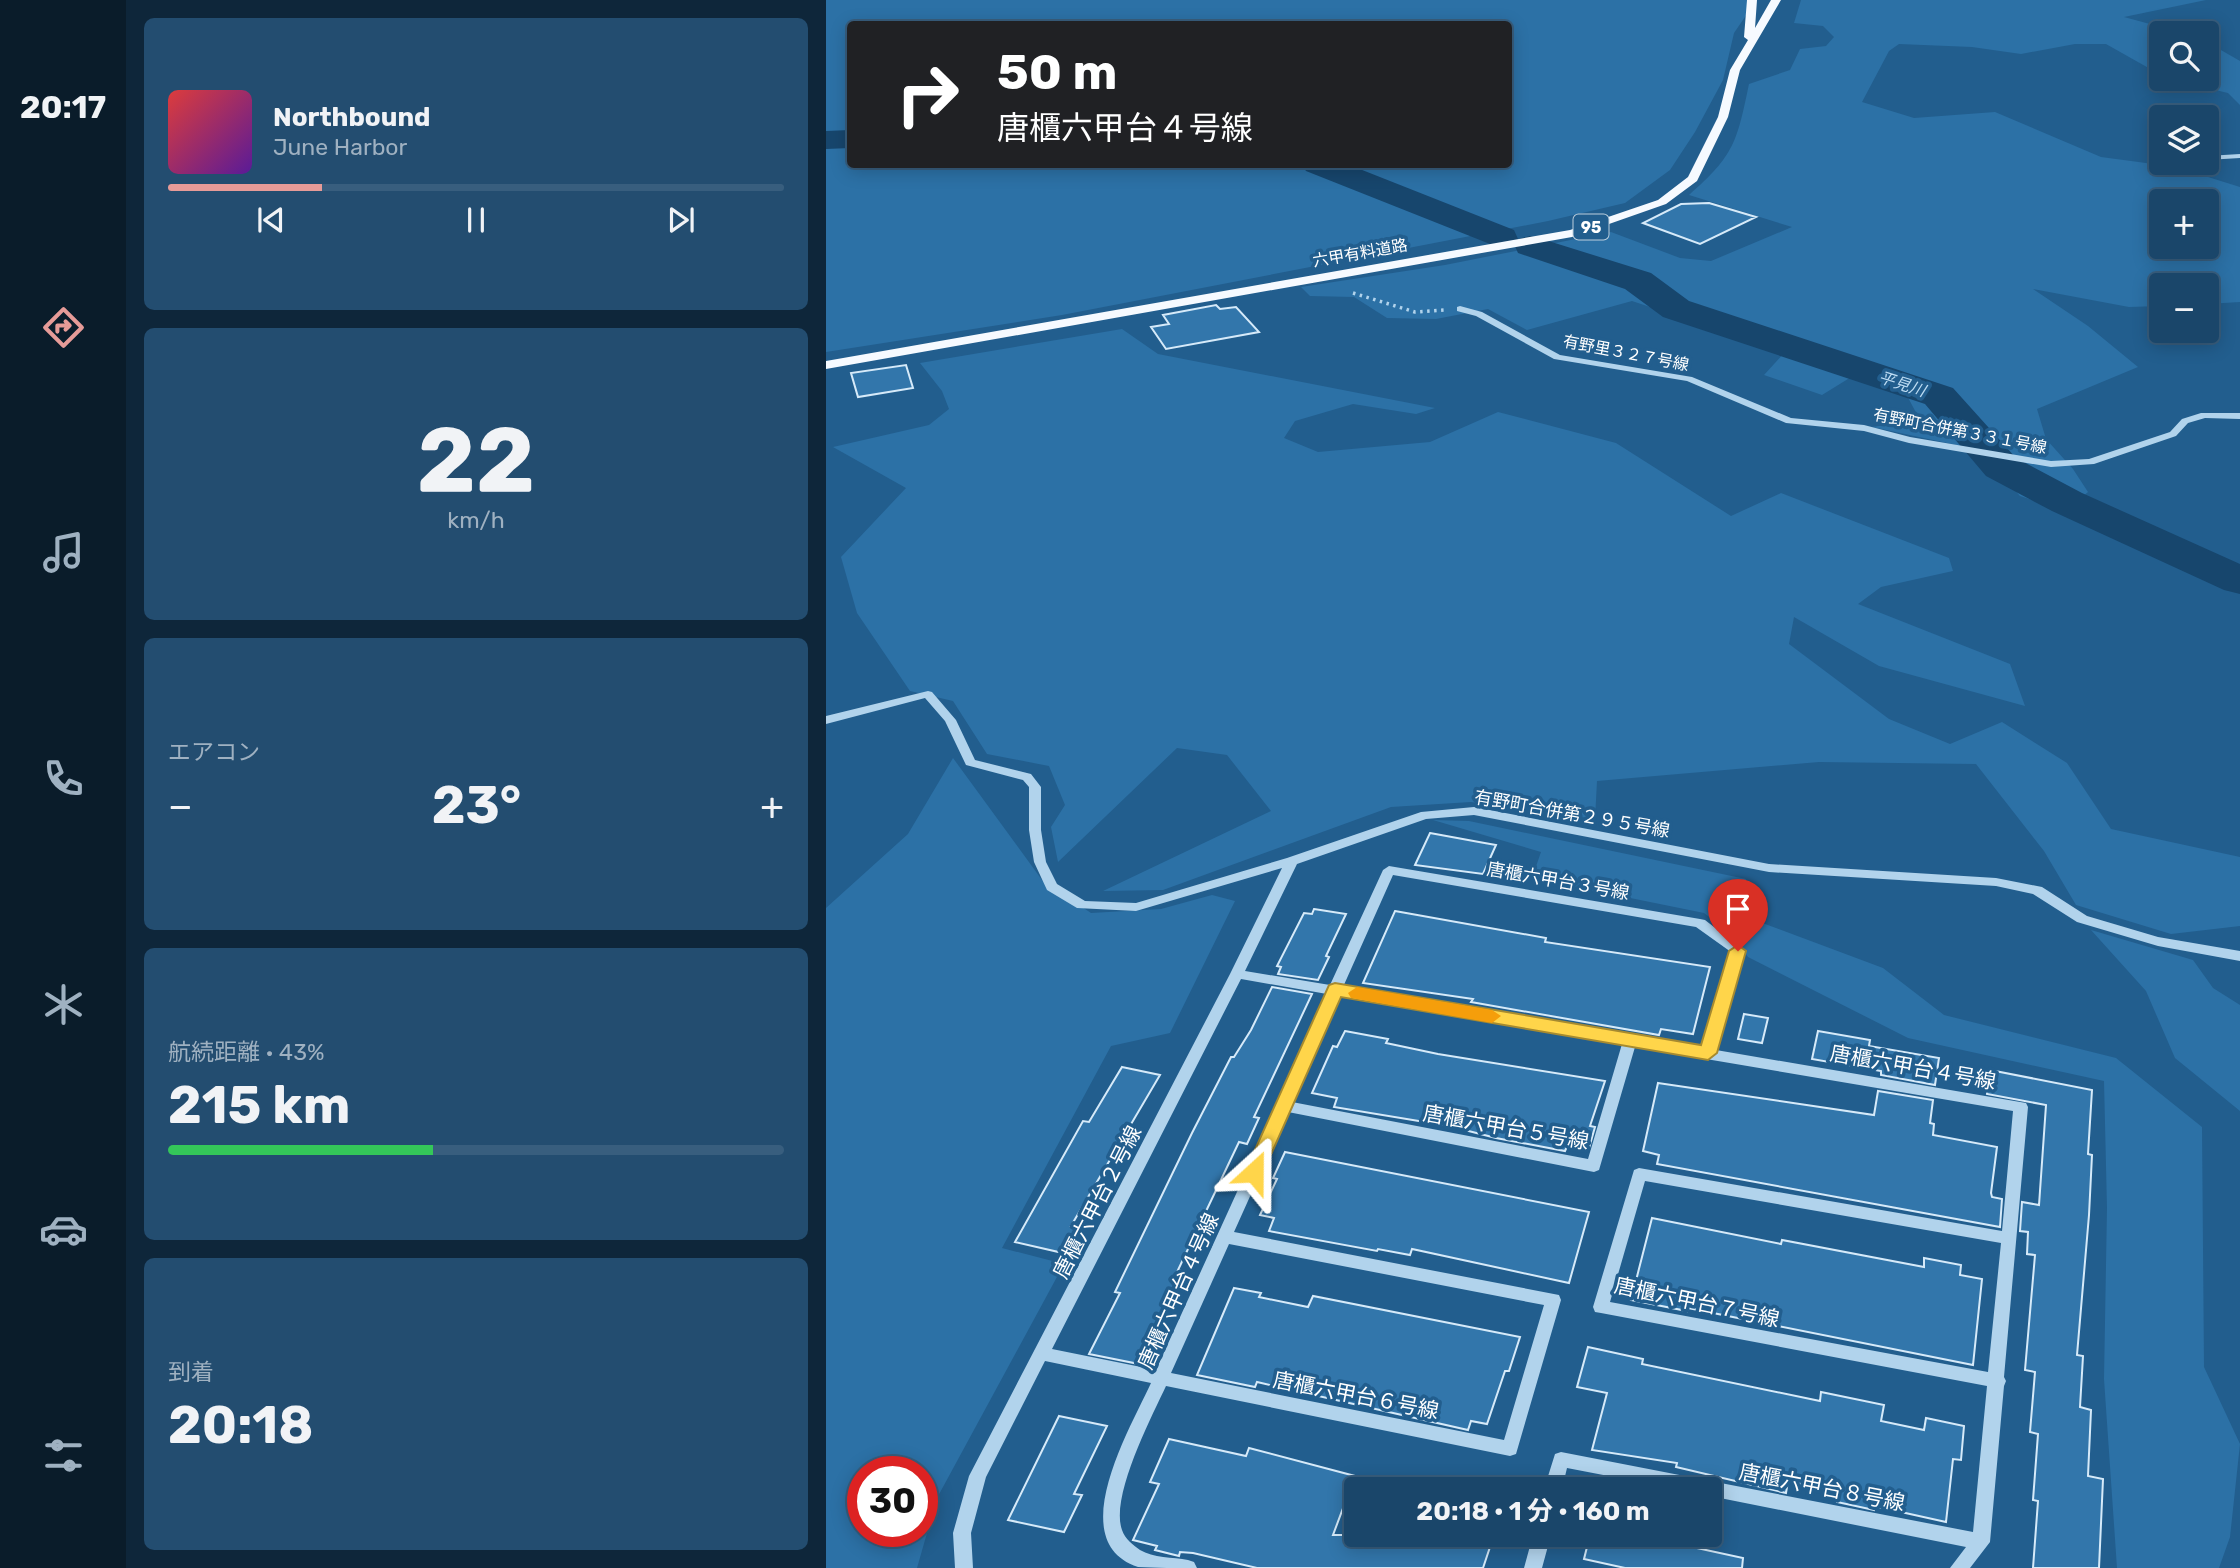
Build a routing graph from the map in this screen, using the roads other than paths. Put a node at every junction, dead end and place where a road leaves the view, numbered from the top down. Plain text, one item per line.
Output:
1 (1752, 0) edge
2 (1776, 0) edge
3 (1748, 44) junction
4 (2240, 156) edge
5 (2219, 157) edge
6 (1460, 309) road end
7 (826, 365) edge
8 (2240, 416) edge
9 (1789, 421) joint
10 (826, 720) edge
11 (1292, 861) junction
12 (2240, 956) edge
13 (1237, 974) junction
14 (1335, 990) junction
15 (1630, 1040) junction
16 (1708, 1053) junction
17 (1283, 1106) junction
18 (1226, 1237) junction
19 (2010, 1239) junction
20 (1042, 1354) junction
21 (1161, 1380) junction
22 (1998, 1381) junction
23 (1556, 1477) edge
24 (1652, 1477) edge
25 (1722, 1491) edge
26 (1981, 1542) junction
27 (1539, 1547) edge
28 (964, 1568) edge
29 (1188, 1568) edge
30 (1533, 1568) edge
31 (1959, 1568) edge

1 - 3 main road, 95
2 - 3 main road, 六甲有料道路 / 95
3 - 7 main road, 六甲有料道路 / 95
4 - 5 street
6 - 9 street, 有野里３２７号線
8 - 9 street, 有野町合併第３３１号線
10 - 11 street, 有野町合併第２９５号線
11 - 12 street, 有野町合併第２９５号線
11 - 13 street, 唐櫃六甲台２号線
13 - 14 street, 唐櫃六甲台４号線
13 - 20 street, 唐櫃六甲台２号線
14 - 15 street, 唐櫃六甲台４号線
14 - 16 street, 唐櫃六甲台３号線
14 - 17 street, 唐櫃六甲台４号線
15 - 16 street, 唐櫃六甲台４号線
15 - 17 street, 唐櫃六甲台５号線
16 - 19 street, 唐櫃六甲台４号線
17 - 18 street, 唐櫃六甲台４号線
18 - 21 street, 唐櫃六甲台４号線
18 - 21 street, 唐櫃六甲台６号線
19 - 22 street, 唐櫃六甲台４号線
19 - 22 street, 唐櫃六甲台７号線
20 - 21 street, 唐櫃六甲台６号線
20 - 28 street, 唐櫃六甲台２号線
21 - 29 street, 唐櫃六甲台４号線
22 - 26 street, 唐櫃六甲台４号線
23 - 24 street, 唐櫃六甲台８号線
25 - 26 street, 唐櫃六甲台８号線
26 - 31 street
27 - 30 street

